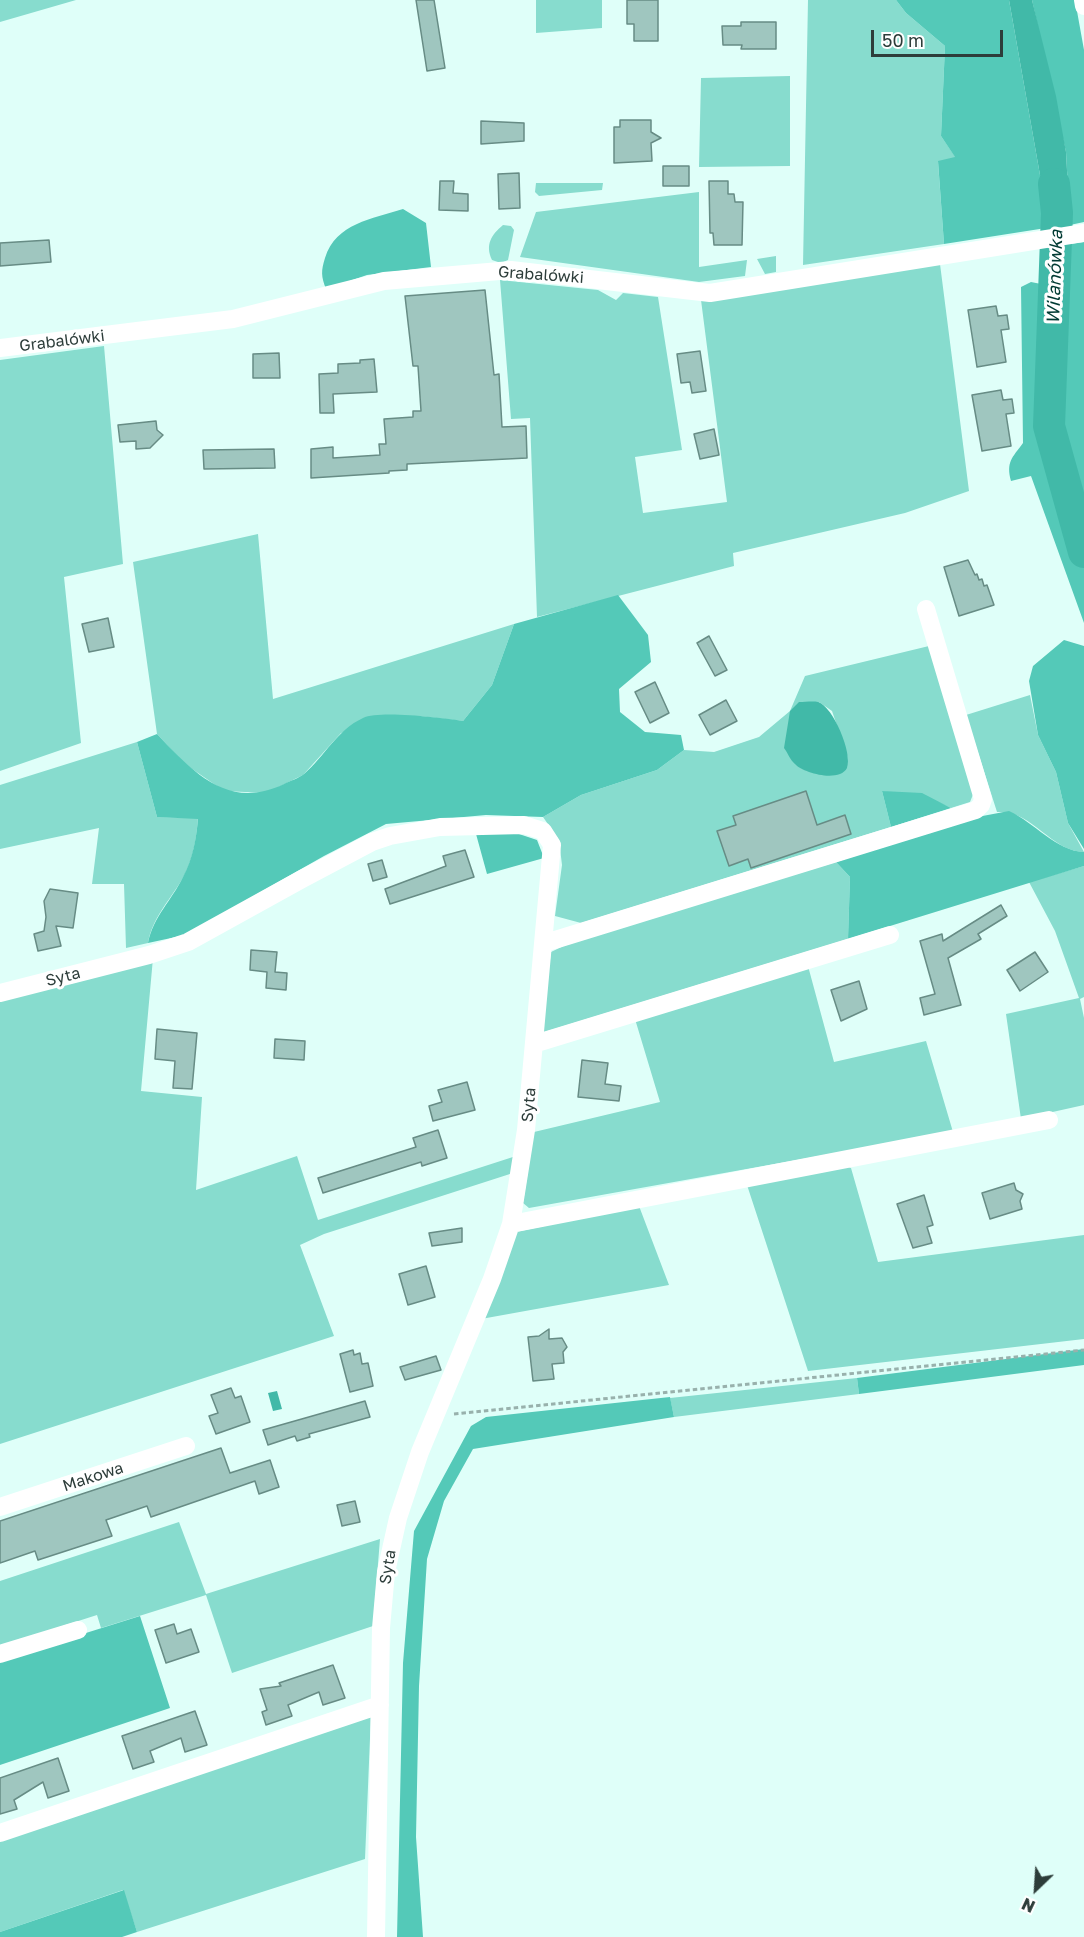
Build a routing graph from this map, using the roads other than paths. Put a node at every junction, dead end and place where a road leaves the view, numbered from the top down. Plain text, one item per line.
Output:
1 (1083, 0) edge
2 (1084, 6) edge
3 (1078, 234) edge
4 (0, 348) edge
5 (926, 609) dead end
6 (890, 935) dead end
7 (545, 943) junction
8 (0, 993) edge
9 (534, 1044) junction
10 (1050, 1120) dead end
11 (511, 1224) junction
12 (186, 1446) dead end
13 (0, 1507) edge
14 (78, 1630) dead end
15 (0, 1654) edge
16 (380, 1705) junction
17 (0, 1833) edge
18 (376, 1937) edge

1 - 2 street
3 - 4 street, Grabalówki
5 - 7 street
6 - 9 street
7 - 8 street, Syta
7 - 9 street, Syta
9 - 11 street, Syta
10 - 11 street
11 - 16 street, Syta
12 - 13 street, Makowa
14 - 15 street
16 - 17 street
16 - 18 street, Syta

